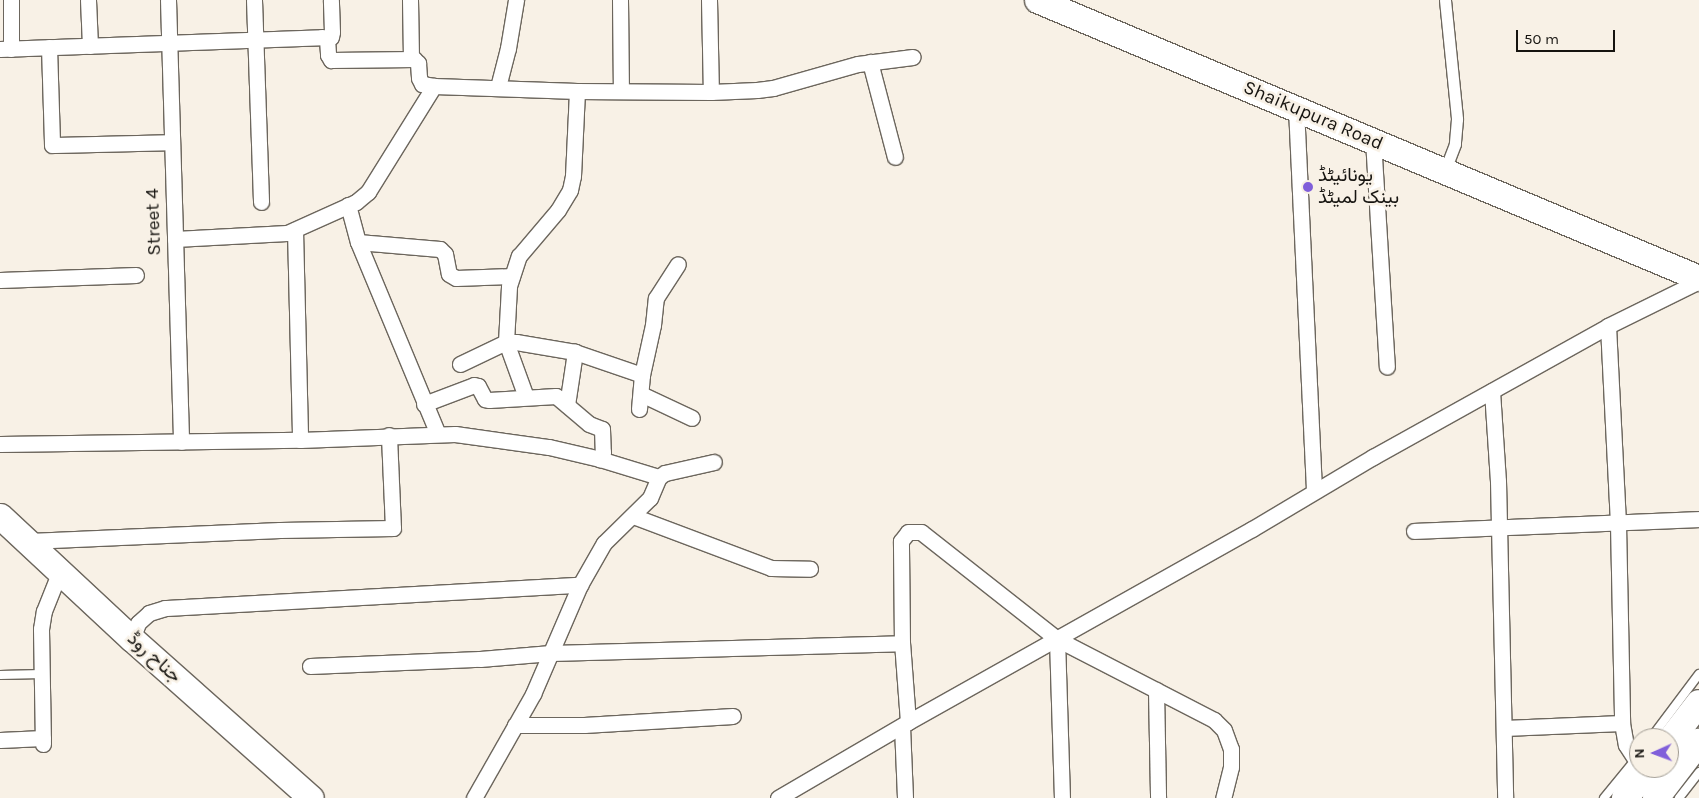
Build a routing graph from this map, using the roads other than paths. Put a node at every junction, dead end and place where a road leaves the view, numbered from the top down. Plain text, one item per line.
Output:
1 (11, 0) edge
2 (88, 0) edge
3 (168, 0) edge
4 (254, 0) edge
5 (331, 0) edge
6 (410, 0) edge
7 (516, 0) edge
8 (620, 0) edge
9 (709, 0) edge
10 (1037, 0) edge
11 (1068, 0) edge
12 (1445, 0) edge
13 (254, 40) junction
14 (327, 40) junction
15 (169, 42) junction
16 (90, 46) junction
17 (49, 47) junction
18 (5, 49) edge
19 (913, 57) dead end
20 (411, 58) junction
21 (870, 62) junction
22 (434, 86) junction
23 (498, 87) junction
24 (577, 91) junction
25 (621, 91) junction
26 (711, 92) junction
27 (1296, 108) junction
28 (1373, 140) junction
29 (171, 142) junction
30 (895, 158) dead end
31 (1448, 162) junction
32 (261, 202) dead end
33 (348, 205) junction
34 (295, 230) junction
35 (175, 239) junction
36 (358, 242) junction
37 (678, 264) dead end
38 (1699, 266) edge
39 (136, 275) dead end
40 (512, 276) junction
41 (0, 280) edge
42 (1699, 280) edge
43 (1608, 326) junction
44 (506, 342) junction
45 (575, 352) junction
46 (460, 364) dead end
47 (1387, 367) dead end
48 (642, 376) junction
49 (1492, 390) junction
50 (526, 396) junction
51 (424, 404) junction
52 (567, 406) junction
53 (692, 418) dead end
54 (438, 434) junction
55 (390, 435) junction
56 (300, 440) junction
57 (181, 442) junction
58 (0, 444) edge
59 (600, 459) junction
60 (714, 462) dead end
61 (659, 476) junction
62 (1314, 490) junction
63 (0, 516) edge
64 (633, 516) junction
65 (1699, 519) edge
66 (1618, 524) junction
67 (1499, 526) junction
68 (1414, 531) dead end
69 (28, 540) junction
70 (810, 569) dead end
71 (60, 571) junction
72 (580, 585) junction
73 (132, 639) junction
74 (1056, 640) junction
75 (902, 643) junction
76 (551, 653) junction
77 (310, 666) dead end
78 (42, 674) junction
79 (1699, 674) edge
80 (0, 675) edge
81 (1156, 690) junction
82 (1699, 703) edge
83 (733, 716) dead end
84 (905, 724) junction
85 (1622, 724) junction
86 (515, 725) junction
87 (1504, 728) junction
88 (1658, 728) edge
89 (1679, 729) edge
90 (0, 740) edge
91 (1699, 742) edge
92 (1629, 748) edge
93 (1699, 772) edge
94 (1629, 773) edge
95 (1634, 778) edge
96 (311, 798) edge
97 (474, 798) edge
98 (778, 798) edge
99 (905, 798) edge
100 (1062, 798) edge
101 (1158, 798) edge
102 (1223, 798) edge
103 (1505, 798) edge
104 (1604, 798) edge
105 (1625, 798) edge
106 (1656, 798) edge
107 (1679, 798) edge

1 - 18 street
2 - 16 street
3 - 15 street, Street 4
4 - 13 street
5 - 14 street
6 - 20 street
7 - 23 street
8 - 25 street
9 - 26 street
10 - 27 main road, Shaikupura Road
11 - 31 main road, Shaikupura Road
12 - 31 street
13 - 14 street
13 - 15 street
13 - 32 street
14 - 20 street
15 - 16 street
15 - 29 street, Street 4
16 - 17 street
17 - 18 street
17 - 29 street
19 - 21 street
20 - 22 street
21 - 26 street
21 - 30 street
22 - 23 street
22 - 33 street
23 - 24 street
24 - 25 street
24 - 40 street
25 - 26 street
27 - 28 main road, Shaikupura Road
27 - 62 street
28 - 42 main road, Shaikupura Road
28 - 47 street
29 - 35 street, Street 4
31 - 38 main road, Shaikupura Road
33 - 34 street
33 - 36 street
34 - 35 street
34 - 56 street
35 - 57 street, Street 4
36 - 40 street
36 - 51 street
37 - 48 street
39 - 41 street
40 - 44 street
42 - 43 street
43 - 49 street
43 - 66 street
44 - 45 street
44 - 46 street
44 - 50 street
45 - 48 street
45 - 52 street
48 - 53 street
49 - 62 street
49 - 67 street
50 - 51 street
50 - 52 street
51 - 54 street
52 - 59 street
54 - 55 street
54 - 59 street
55 - 56 street
55 - 69 street
56 - 57 street
57 - 58 street
59 - 61 street
60 - 61 street
61 - 64 street
62 - 74 street
63 - 69 main road, جناح روڈ
64 - 70 street
64 - 72 street
65 - 66 street
66 - 67 street
66 - 85 street
67 - 68 street
67 - 87 street
69 - 71 main road, جناح روڈ
71 - 73 main road, جناح روڈ
71 - 78 street
72 - 73 street
72 - 76 street
73 - 96 main road, جناح روڈ
74 - 75 street
74 - 81 street
74 - 84 street
74 - 100 street
75 - 76 street
75 - 84 street
76 - 77 street
76 - 86 street
78 - 80 lane
78 - 90 street
79 - 88 lane
81 - 101 street
81 - 102 street
82 - 89 highway
83 - 86 street
84 - 98 street
84 - 99 street
85 - 87 street
85 - 92 street
86 - 97 street
87 - 103 street
91 - 106 highway
93 - 107 lane
94 - 104 lane
95 - 105 highway

